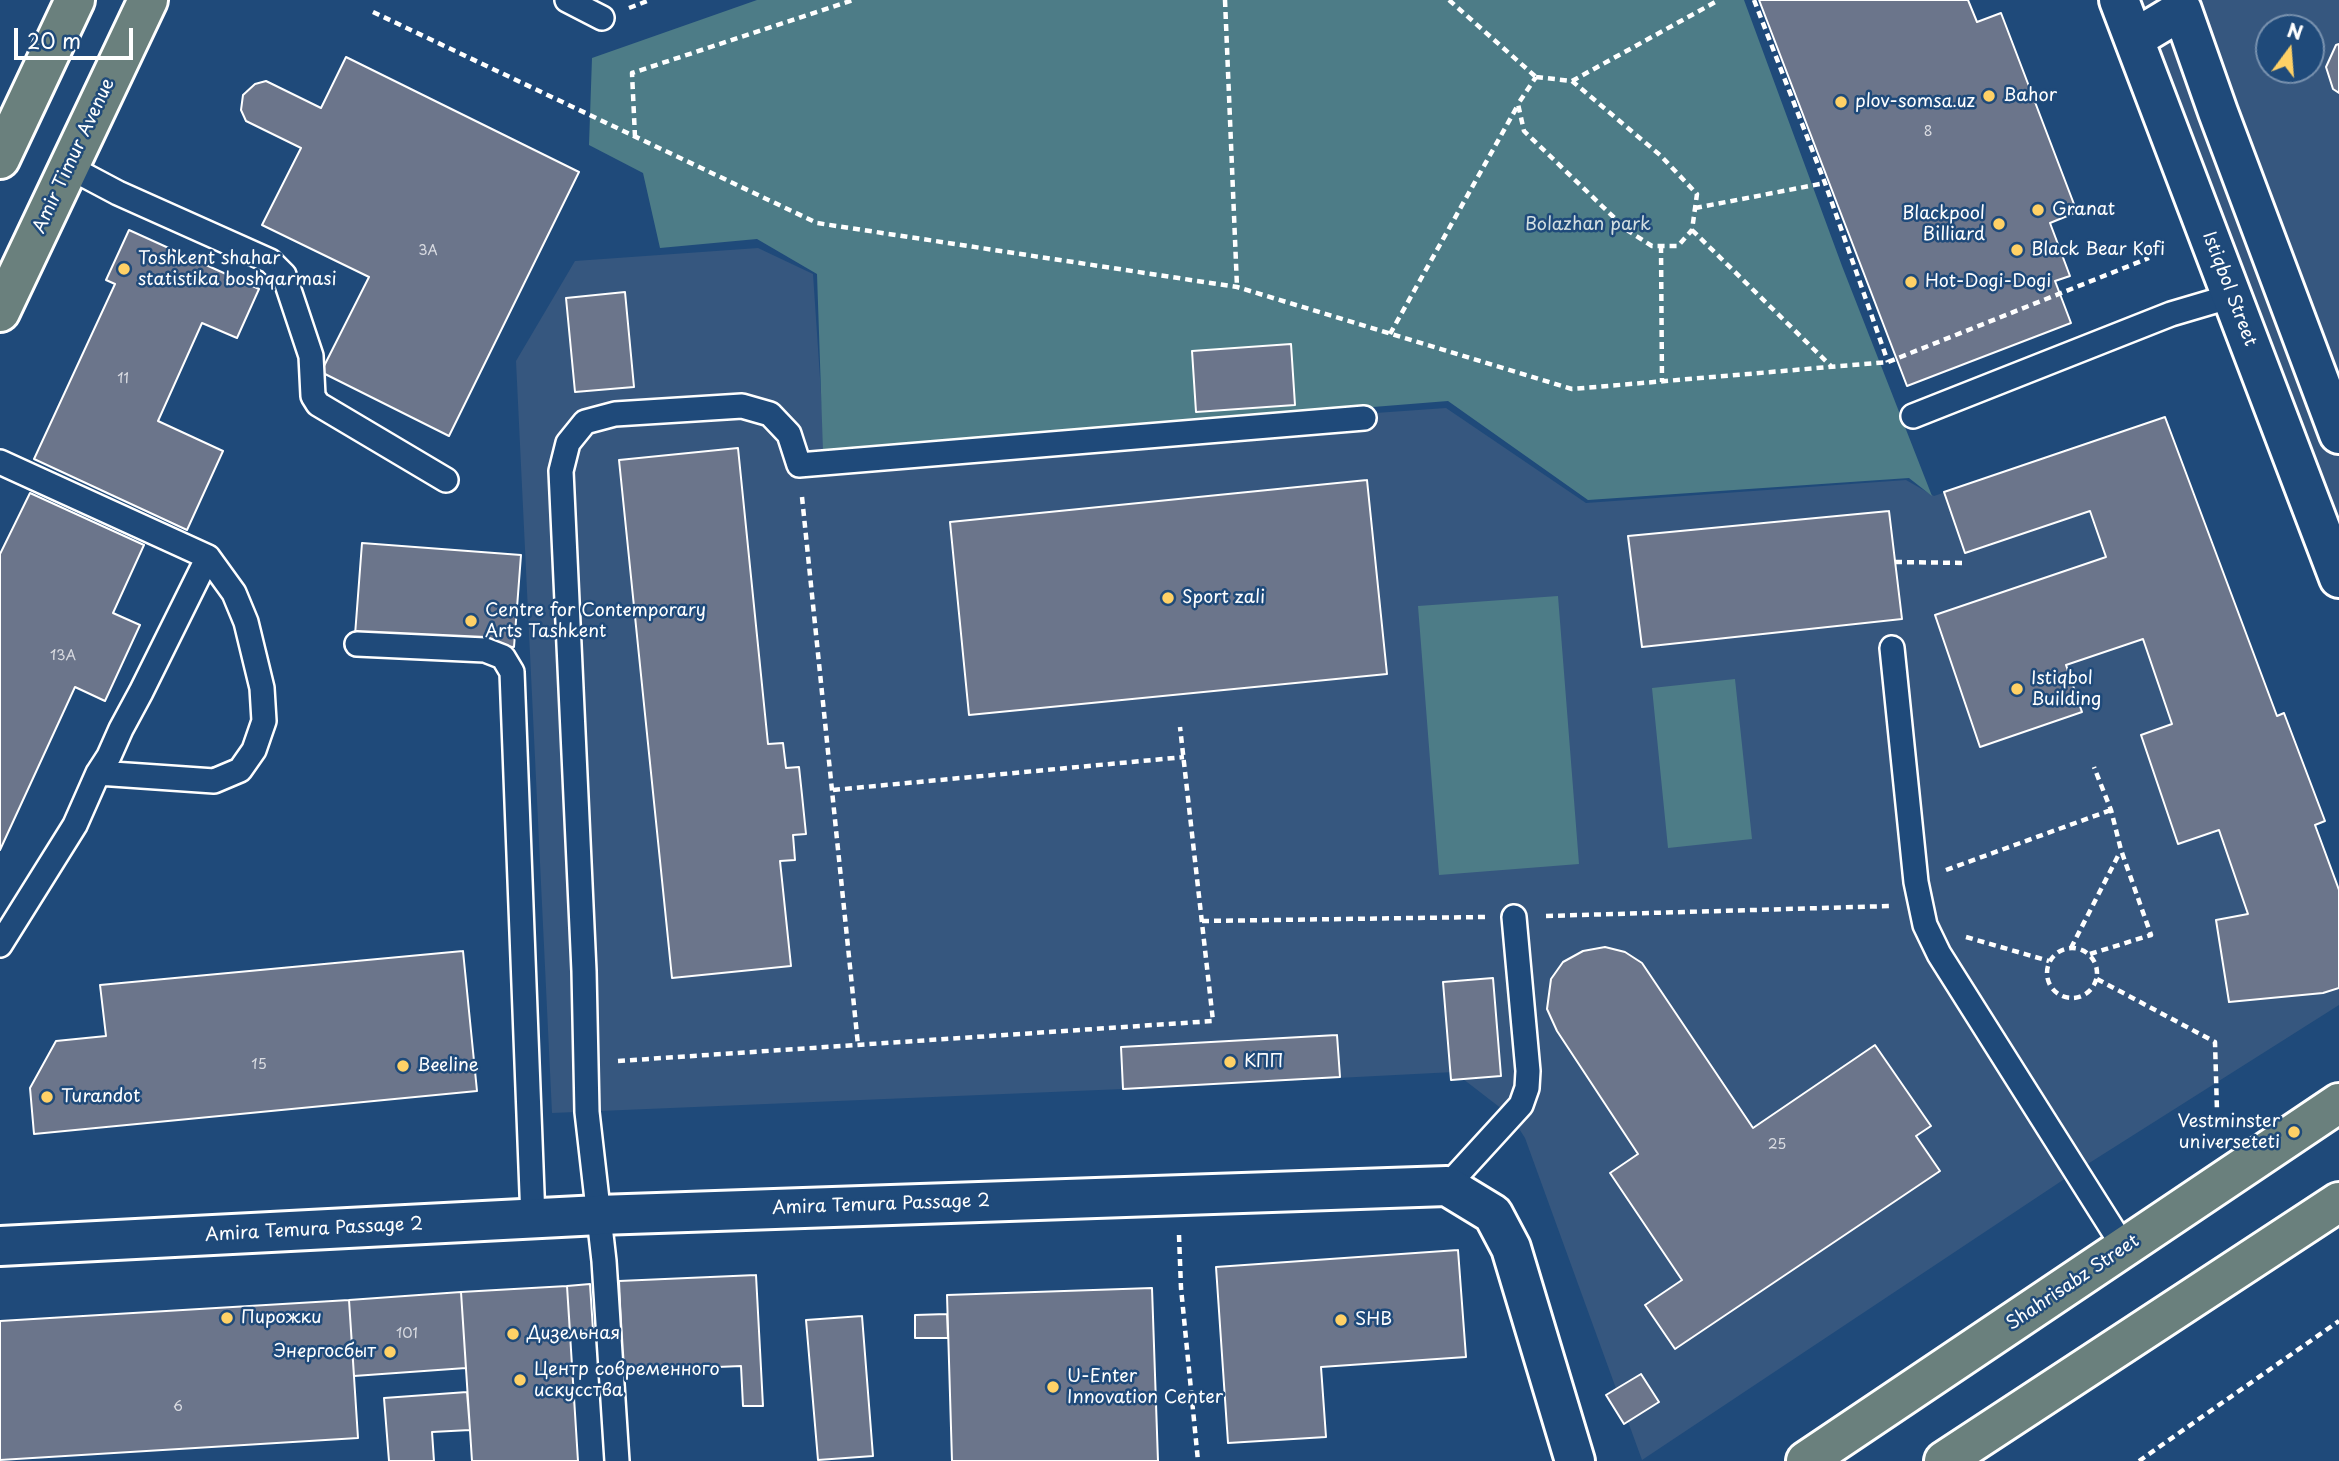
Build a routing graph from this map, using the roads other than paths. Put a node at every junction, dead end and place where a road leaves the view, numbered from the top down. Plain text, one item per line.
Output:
1 (75, 0) edge
2 (148, 0) edge
3 (566, 0) edge
4 (2119, 0) edge
5 (2189, 5) edge
6 (602, 18) dead end
7 (2134, 39) junction
8 (0, 159) edge
9 (69, 167) junction
10 (2232, 296) junction
11 (0, 312) edge
12 (1913, 416) dead end
13 (1364, 418) dead end
14 (2339, 434) edge
15 (0, 462) edge
16 (446, 480) dead end
17 (208, 557) junction
18 (2339, 578) edge
19 (357, 645) dead end
20 (1892, 648) dead end
21 (98, 773) junction
22 (1514, 917) road end
23 (0, 945) edge
24 (2339, 1103) edge
25 (1447, 1186) junction
26 (2339, 1202) edge
27 (598, 1215) junction
28 (533, 1219) junction
29 (0, 1246) edge
30 (2125, 1249) junction
31 (617, 1461) edge
32 (1575, 1461) edge
33 (1806, 1461) edge
34 (1944, 1461) edge

1 - 8 main road
2 - 9 main road, Amir Timur Avenue
3 - 6 lane
4 - 7 street, Istiqbol Street
5 - 7 street
5 - 14 street
7 - 10 street, Istiqbol Street
9 - 11 main road, Amir Timur Avenue
9 - 16 lane
10 - 12 lane
10 - 18 street, Istiqbol Street
13 - 27 lane
15 - 17 lane
17 - 21 lane
17 - 21 lane
19 - 28 lane
20 - 30 lane
21 - 23 lane
22 - 25 lane
24 - 30 main road, Shahrisabz Street
25 - 27 street, Amira Temura Passage 2
25 - 32 street
26 - 34 main road
27 - 28 street, Amira Temura Passage 2
27 - 31 lane
28 - 29 street, Amira Temura Passage 2
30 - 33 main road, Shahrisabz Street

